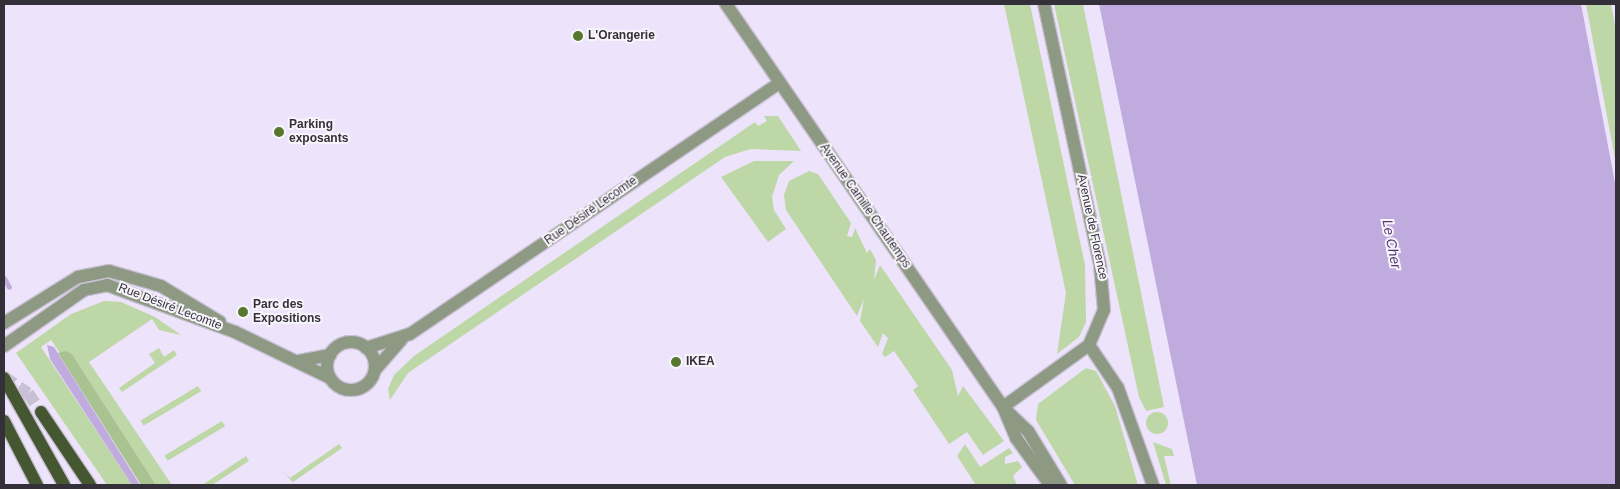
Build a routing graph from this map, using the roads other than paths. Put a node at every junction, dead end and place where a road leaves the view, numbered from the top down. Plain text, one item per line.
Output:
1 (726, 4) edge
2 (1044, 4) edge
3 (780, 83) junction
4 (4, 322) edge
5 (235, 332) junction
6 (401, 340) junction
7 (1089, 345) junction
8 (4, 346) edge
9 (366, 348) junction
10 (330, 355) junction
11 (299, 361) junction
12 (375, 370) junction
13 (4, 378) edge
14 (330, 378) junction
15 (1004, 407) junction
16 (41, 412) tunnel mouth
17 (4, 421) edge
18 (4, 434) edge
19 (14, 443) junction
20 (37, 485) edge
21 (64, 485) edge
22 (90, 485) edge
23 (1050, 485) edge
24 (1062, 485) edge
25 (1153, 485) edge

1 - 3 street, Avenue Camille Chautemps
2 - 7 street, Avenue de Florence
3 - 6 street, Rue Désiré Lecomte
3 - 15 street, Avenue Camille Chautemps
4 - 5 street, Rue Désiré Lecomte
5 - 8 street, Rue Désiré Lecomte
5 - 11 street, Rue Désiré Lecomte
6 - 9 street, Rue Désiré Lecomte
6 - 12 street, Rue Désiré Lecomte
7 - 15 street, Avenue de Florence
7 - 25 street
9 - 10 street
9 - 12 street
10 - 11 street
10 - 14 street
11 - 14 street, Rue Désiré Lecomte
12 - 14 street
13 - 21 main road
15 - 23 street, Avenue Camille Chautemps
15 - 24 street, Avenue Camille Chautemps
16 - 22 main road
17 - 19 main road
18 - 19 main road
19 - 20 main road

